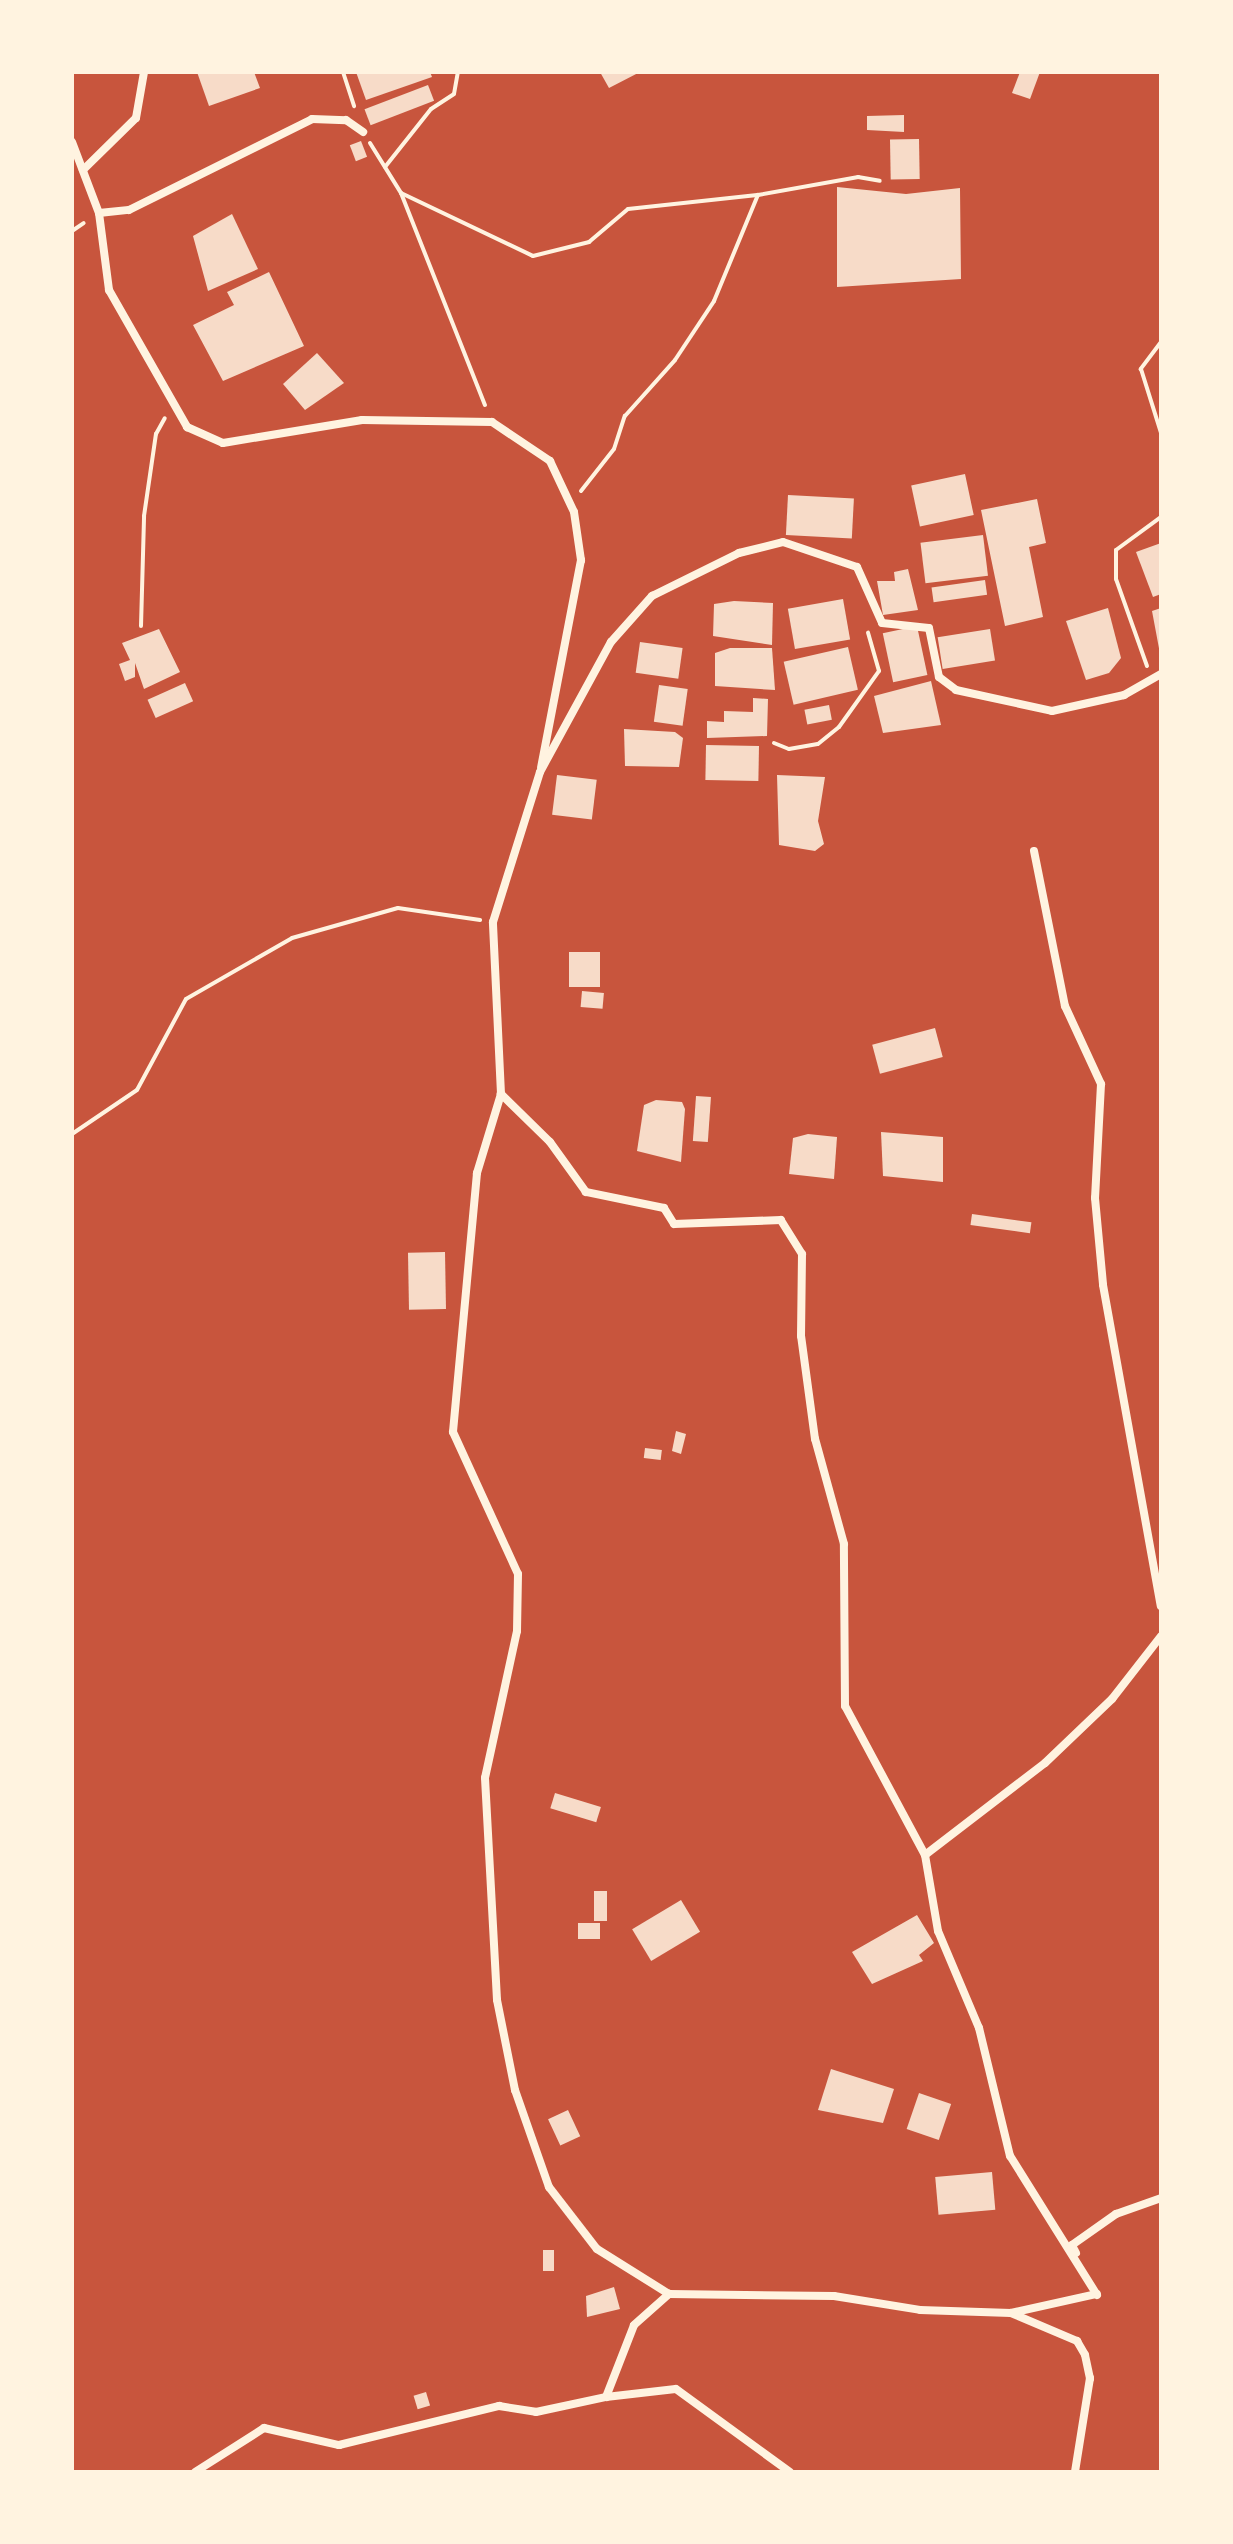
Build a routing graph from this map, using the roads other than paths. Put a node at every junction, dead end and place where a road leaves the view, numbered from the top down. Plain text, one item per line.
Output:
1 (144, 72) edge
2 (363, 132) road end
3 (72, 142) edge
4 (83, 170) junction
5 (99, 213) junction
6 (1157, 677) edge
7 (540, 772) junction
8 (1034, 851) dead end
9 (501, 1094) junction
10 (1161, 1606) edge
11 (1161, 1636) edge
12 (925, 1855) junction
13 (1161, 2198) edge
14 (669, 2294) junction
15 (1097, 2295) junction
16 (1011, 2313) junction
17 (606, 2397) junction
18 (195, 2472) edge
19 (790, 2472) edge
20 (1075, 2472) edge

1 - 4 street
2 - 5 street
3 - 4 street
4 - 5 street
5 - 7 street
6 - 7 street
7 - 9 street
8 - 10 street
9 - 12 street
9 - 14 street
11 - 12 street
12 - 15 street
13 - 15 street
14 - 16 street
14 - 17 street
15 - 16 street
16 - 20 street
17 - 18 street
17 - 19 street

